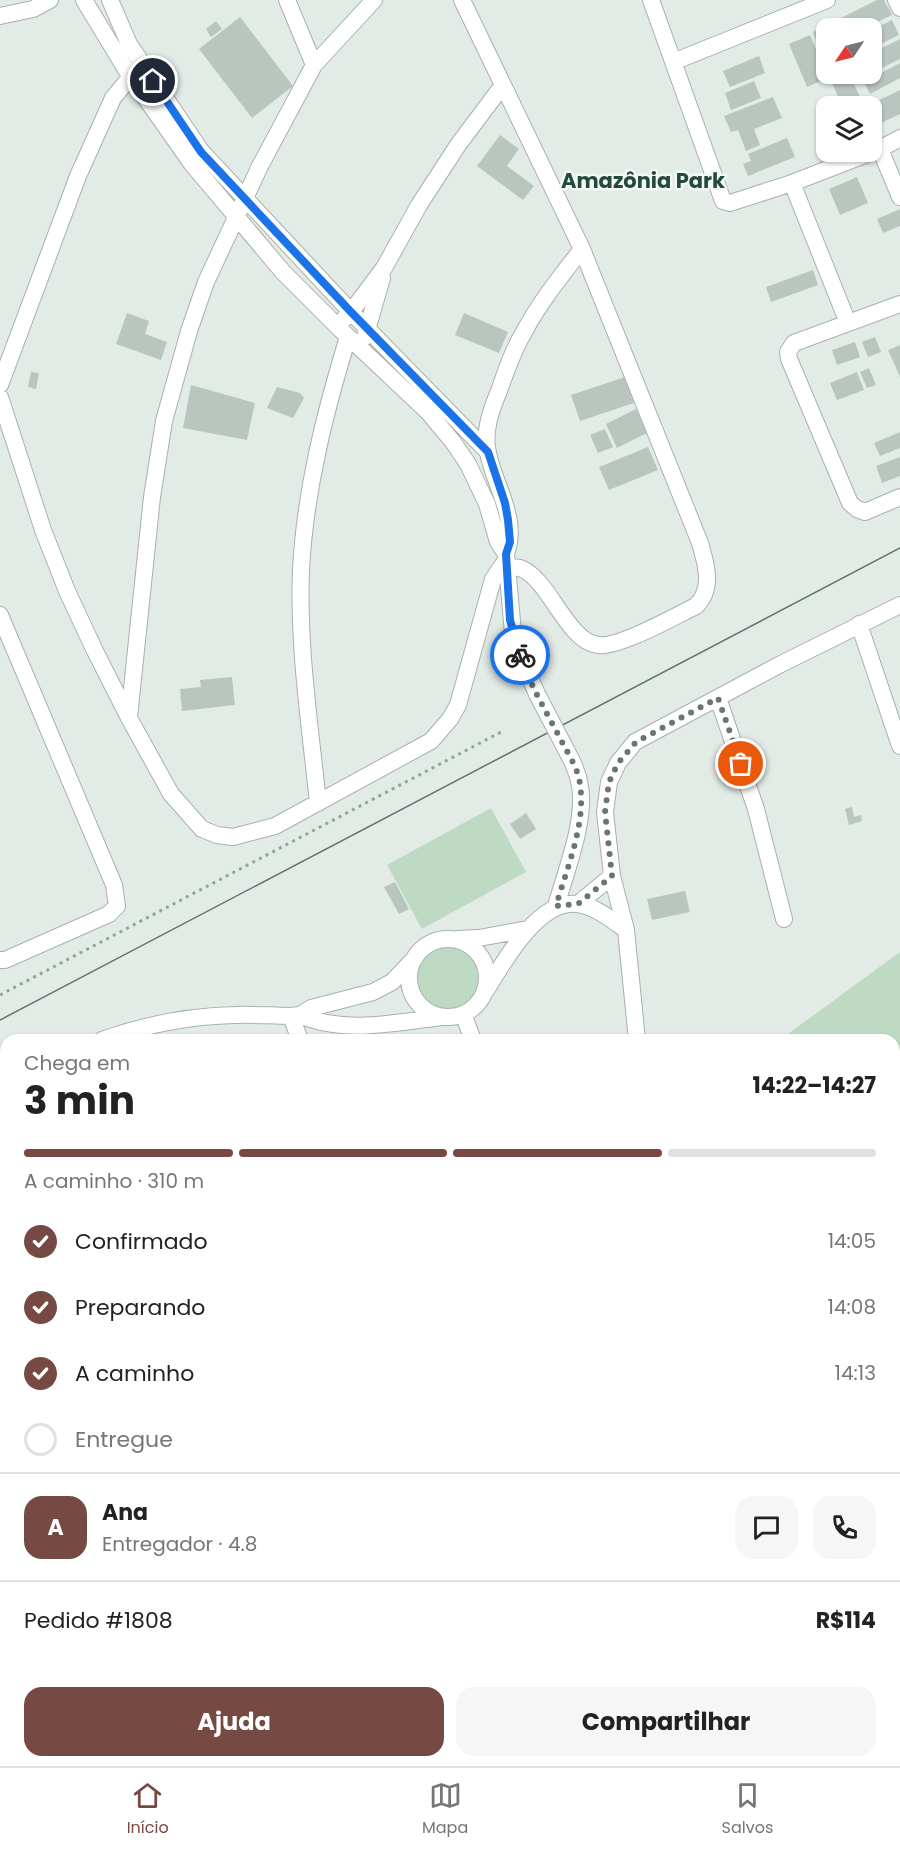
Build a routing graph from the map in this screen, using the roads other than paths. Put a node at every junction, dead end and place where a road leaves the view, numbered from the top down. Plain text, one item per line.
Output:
1 (50, 0) edge
2 (84, 0) edge
3 (110, 0) edge
4 (286, 0) edge
5 (374, 0) edge
6 (462, 0) edge
7 (651, 0) edge
8 (827, 0) edge
9 (896, 0) edge
10 (900, 8) edge
11 (0, 16) edge
12 (673, 62) junction
13 (314, 65) junction
14 (136, 70) junction
15 (503, 85) junction
16 (900, 138) edge
17 (882, 148) edge
18 (882, 154) edge
19 (846, 162) edge
20 (792, 183) junction
21 (900, 197) edge
22 (245, 199) junction
23 (238, 216) junction
24 (582, 249) junction
25 (384, 268) junction
26 (900, 304) edge
27 (351, 312) junction
28 (848, 322) junction
29 (368, 328) junction
30 (348, 337) junction
31 (0, 385) edge
32 (0, 397) edge
33 (488, 452) junction
34 (900, 497) edge
35 (506, 561) junction
36 (900, 604) edge
37 (0, 615) edge
38 (859, 624) junction
39 (718, 698) junction
40 (129, 718) junction
41 (900, 746) edge
42 (318, 802) junction
43 (612, 876) junction
44 (578, 904) junction
45 (556, 906) junction
46 (784, 919) dead end
47 (528, 929) junction
48 (626, 930) junction
49 (448, 939) junction
50 (415, 958) junction
51 (0, 960) edge
52 (483, 995) junction
53 (463, 1014) junction
54 (295, 1016) junction
55 (443, 1017) junction
56 (133, 1034) edge
57 (299, 1034) edge
58 (471, 1034) edge
59 (636, 1034) edge

1 - 11 street
2 - 14 street
3 - 14 street
4 - 13 street
5 - 13 street
6 - 15 street
7 - 12 street
8 - 12 street
9 - 10 street
12 - 20 street
13 - 22 street
14 - 22 street
14 - 23 street
14 - 31 street
15 - 24 street
15 - 25 street
16 - 17 street
18 - 21 street
19 - 20 street
20 - 28 street
22 - 23 street
22 - 27 street
23 - 30 street
23 - 40 street
24 - 33 street
24 - 35 street
25 - 27 street
25 - 29 street
26 - 28 street
27 - 29 street
27 - 30 street
28 - 34 street
29 - 30 street
29 - 33 street
30 - 35 street
30 - 42 street
32 - 40 street
33 - 35 street
35 - 42 street
35 - 45 street, bridge
36 - 38 street
37 - 51 street
38 - 39 street
38 - 41 street
39 - 43 street
39 - 46 street
40 - 42 street
43 - 44 street
43 - 48 street
44 - 45 street
44 - 48 street
45 - 47 street
47 - 49 street
47 - 52 street
48 - 59 street
49 - 50 street
49 - 52 street
50 - 54 street
50 - 55 street
52 - 53 street
53 - 55 street
53 - 58 street
54 - 55 street
54 - 56 street
54 - 57 street

